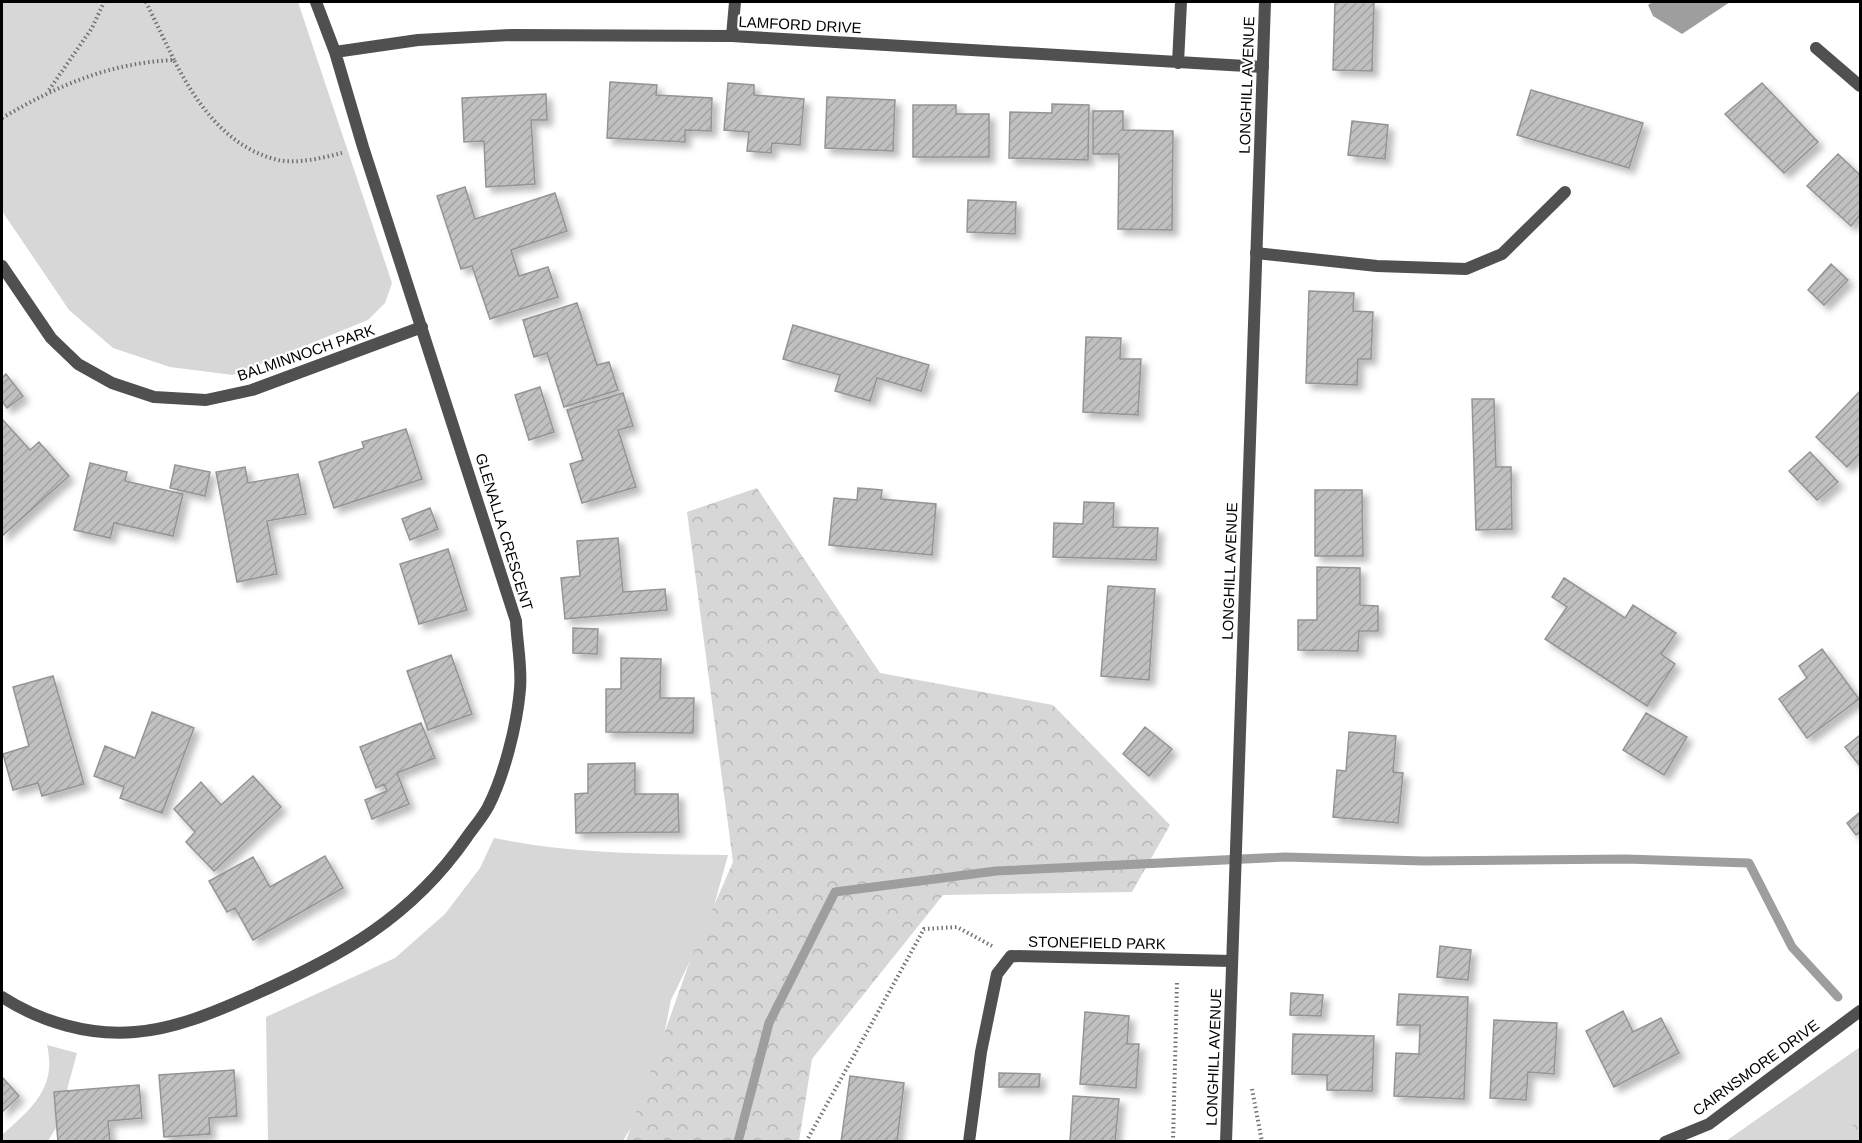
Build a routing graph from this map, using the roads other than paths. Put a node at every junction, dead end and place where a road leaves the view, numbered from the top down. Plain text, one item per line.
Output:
1 (316, 2) edge
2 (735, 2) edge
3 (1181, 2) edge
4 (1265, 2) edge
5 (732, 36) junction
6 (1816, 48) dead end
7 (335, 52) junction
8 (1178, 63) junction
9 (1263, 67) junction
10 (1860, 86) edge
11 (1565, 192) dead end
12 (1256, 253) junction
13 (2, 266) edge
14 (422, 327) junction
15 (1232, 962) junction
16 (2, 997) edge
17 (1860, 1011) edge
18 (969, 1142) edge
19 (1226, 1142) edge
20 (1665, 1142) edge

1 - 7 street, GLENALLA CRESCENT
2 - 5 street
3 - 8 street
4 - 9 street, LONGHILL AVENUE
5 - 7 street, LAMFORD DRIVE
5 - 8 street, LAMFORD DRIVE
6 - 10 street
7 - 14 street, GLENALLA CRESCENT
8 - 9 street, LAMFORD DRIVE
9 - 12 street, LONGHILL AVENUE
11 - 12 street
12 - 15 street, LONGHILL AVENUE
13 - 14 street, BALMINNOCH PARK
14 - 16 street, GLENALLA CRESCENT
15 - 18 street, STONEFIELD PARK
15 - 19 street, LONGHILL AVENUE
17 - 20 street, CAIRNSMORE DRIVE

